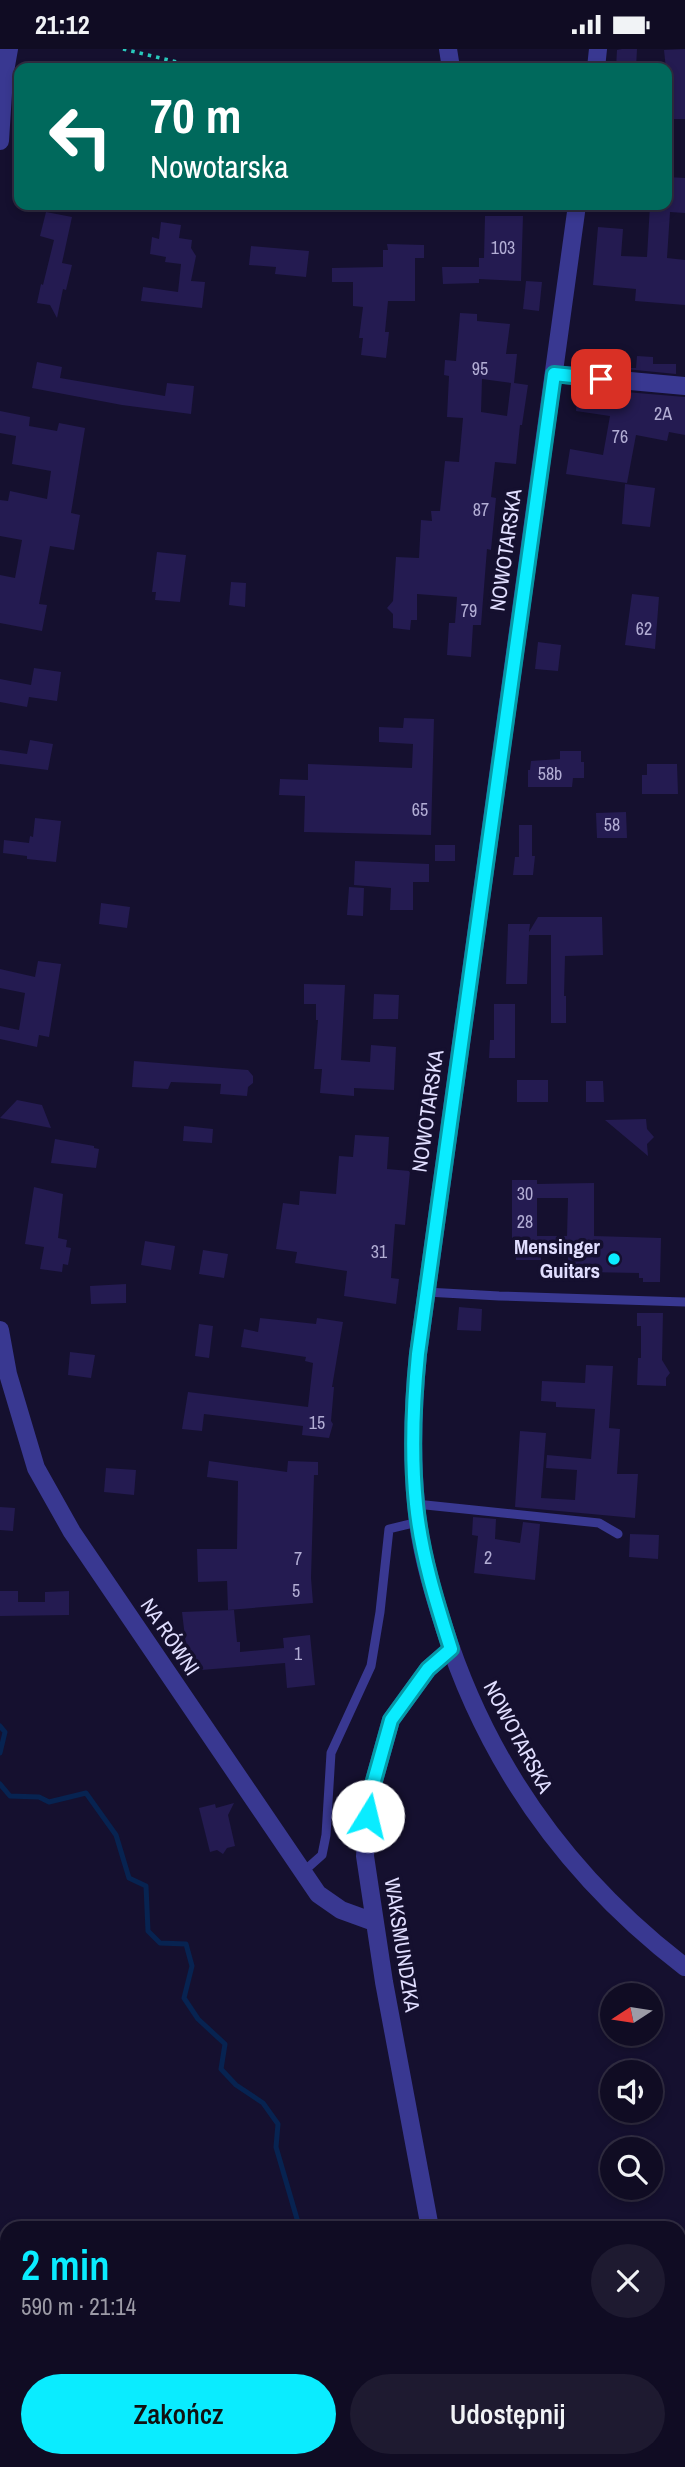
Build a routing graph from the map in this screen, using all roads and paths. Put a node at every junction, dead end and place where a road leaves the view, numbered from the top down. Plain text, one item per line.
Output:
1 (9, 49) edge
2 (123, 49) edge
3 (179, 63) edge
4 (0, 141) edge
5 (576, 210) edge
6 (554, 374) junction
7 (685, 386) edge
8 (426, 1291) junction
9 (685, 1302) edge
10 (0, 1330) edge
11 (417, 1513) junction
12 (618, 1534) dead end
13 (451, 1649) junction
14 (303, 1872) junction
15 (374, 1923) junction
16 (685, 1967) edge
17 (429, 2221) edge

1 - 4 street
2 - 3 path
5 - 6 street, NOWOTARSKA
6 - 7 street
6 - 8 street, NOWOTARSKA
8 - 9 lane
8 - 11 street, NOWOTARSKA
10 - 14 street, NA RÓWNI
11 - 12 lane
11 - 13 street, NOWOTARSKA
11 - 14 lane
13 - 15 street, WAKSMUNDZKA
13 - 16 street, NOWOTARSKA
14 - 15 street, NA RÓWNI
15 - 17 street, WAKSMUNDZKA

